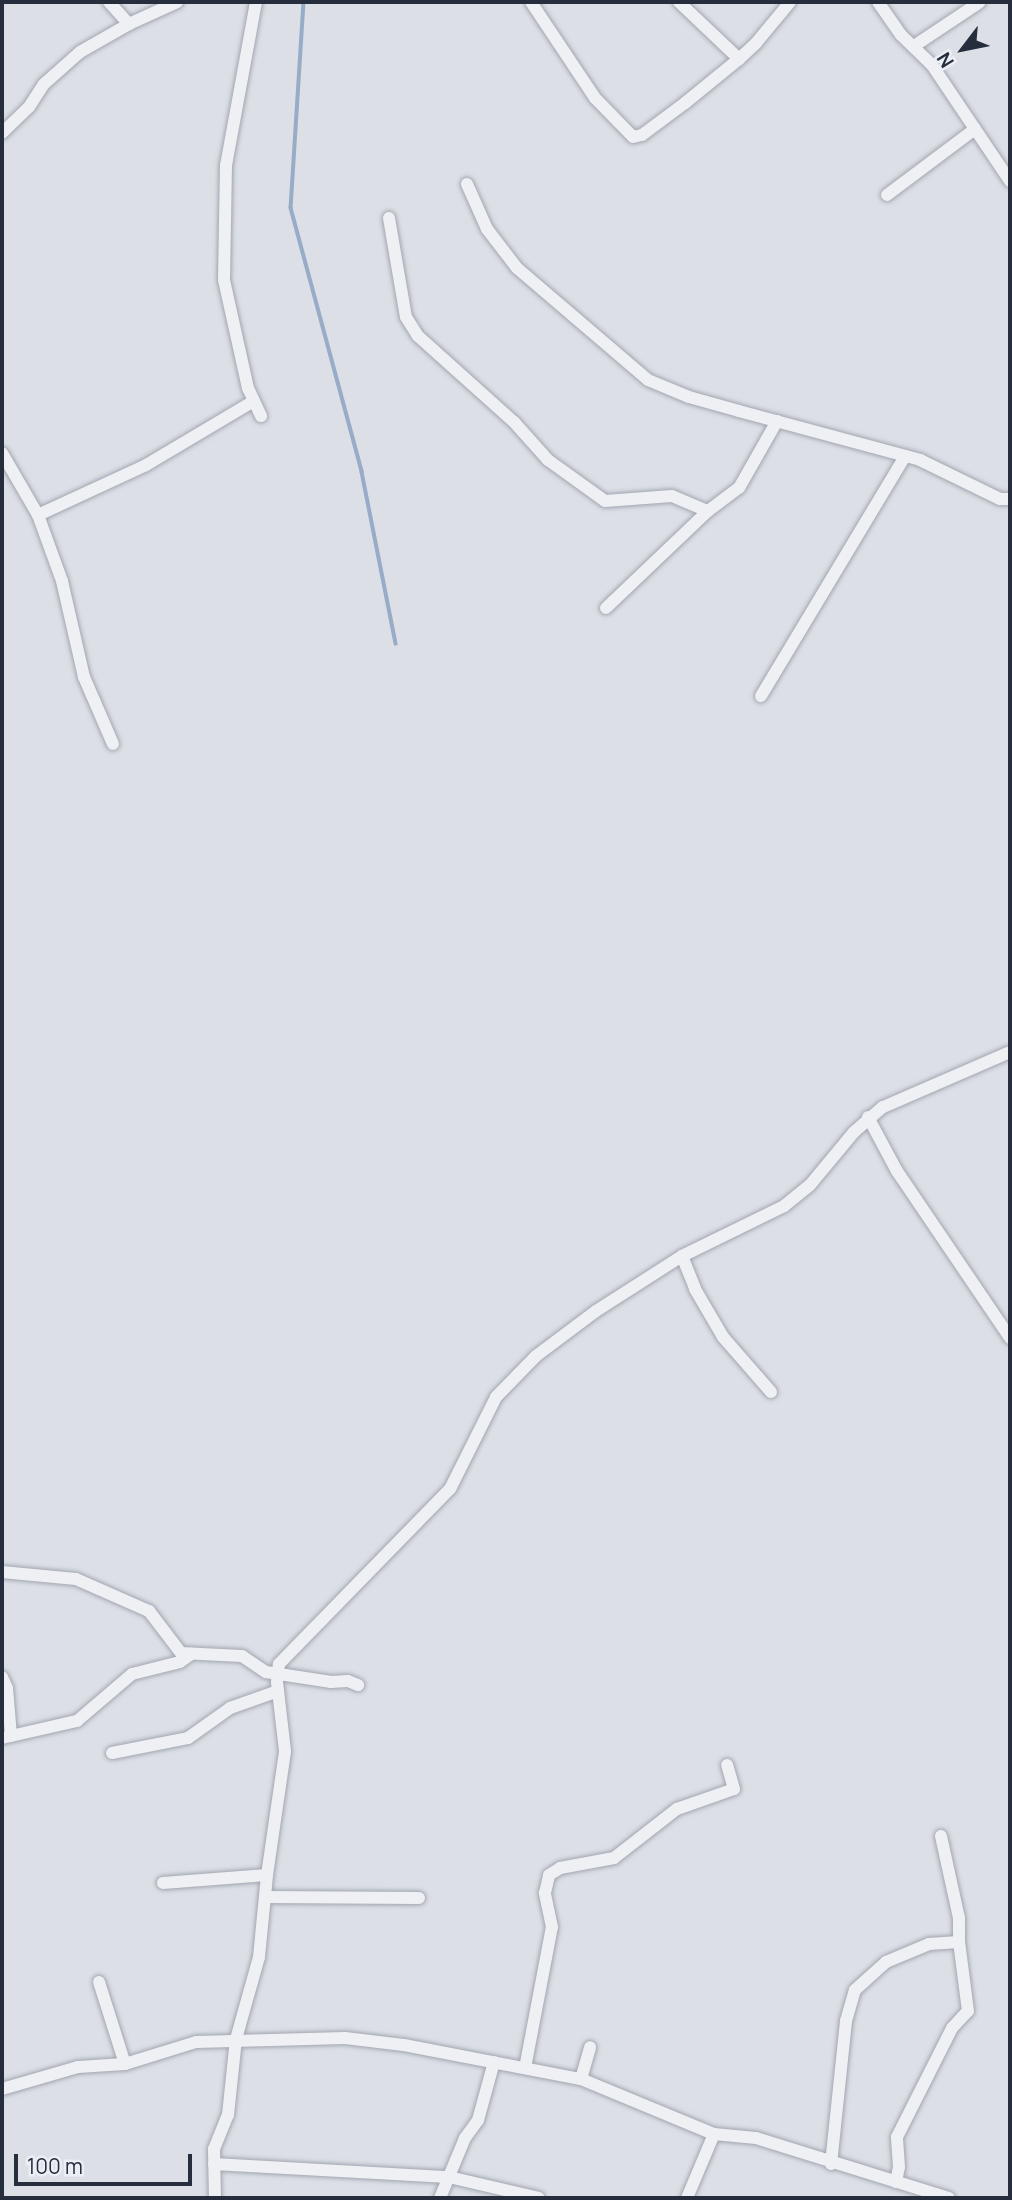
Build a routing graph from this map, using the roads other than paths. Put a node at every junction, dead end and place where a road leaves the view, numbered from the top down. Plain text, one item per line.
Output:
1 (109, 2) edge
2 (177, 2) edge
3 (256, 2) edge
4 (531, 2) edge
5 (679, 2) edge
6 (790, 2) edge
7 (877, 2) edge
8 (979, 2) edge
9 (129, 24) junction
10 (914, 46) junction
11 (739, 59) junction
12 (975, 129) junction
13 (2, 133) edge
14 (1010, 181) edge
15 (467, 184) dead end
16 (887, 195) dead end
17 (390, 218) dead end
18 (252, 402) junction
19 (261, 416) dead end
20 (777, 421) junction
21 (2, 453) edge
22 (905, 456) junction
23 (1010, 499) edge
24 (708, 511) junction
25 (38, 515) junction
26 (606, 608) dead end
27 (761, 696) dead end
28 (113, 744) dead end
29 (1010, 1052) edge
30 (868, 1117) junction
31 (682, 1256) junction
32 (1010, 1338) edge
33 (771, 1392) dead end
34 (2, 1572) edge
35 (191, 1654) junction
36 (279, 1672) junction
37 (2, 1677) edge
38 (358, 1685) dead end
39 (278, 1691) junction
40 (6, 1737) edge
41 (112, 1753) dead end
42 (727, 1765) dead end
43 (941, 1836) dead end
44 (267, 1874) junction
45 (163, 1883) dead end
46 (265, 1897) junction
47 (419, 1898) dead end
48 (959, 1942) junction
49 (99, 1982) dead end
50 (236, 2039) junction
51 (590, 2047) dead end
52 (494, 2062) junction
53 (125, 2064) junction
54 (525, 2068) junction
55 (581, 2079) junction
56 (2, 2089) edge
57 (714, 2134) junction
58 (214, 2164) junction
59 (831, 2164) junction
60 (449, 2177) junction
61 (896, 2182) junction
62 (215, 2198) edge
63 (440, 2198) edge
64 (539, 2198) edge
65 (687, 2198) edge
66 (949, 2198) edge

1 - 9 street
2 - 9 street
3 - 18 street
4 - 11 street
5 - 11 street
6 - 11 street
7 - 10 street
8 - 10 street
9 - 13 street
10 - 12 street
12 - 14 street
12 - 16 street
15 - 20 street
17 - 24 street
18 - 19 street
18 - 25 street
20 - 22 street
20 - 24 street
21 - 25 street
22 - 23 street
22 - 27 street
24 - 26 street
25 - 28 street
29 - 30 street
30 - 31 street
30 - 32 street
31 - 33 street
31 - 36 street
34 - 35 street
35 - 36 street
35 - 40 street
36 - 38 street
36 - 39 street
37 - 40 street
39 - 41 street
39 - 44 street
42 - 54 street
43 - 48 street
44 - 45 street
44 - 46 street
46 - 47 street
46 - 50 street
48 - 59 street
48 - 61 street
49 - 53 street
50 - 52 street
50 - 53 street
50 - 58 street
51 - 55 street
52 - 54 street
52 - 60 street
53 - 56 street
54 - 55 street
55 - 57 street
57 - 59 street
57 - 65 street
58 - 60 street
58 - 62 street
59 - 61 street
60 - 63 street
60 - 64 street
61 - 66 street

